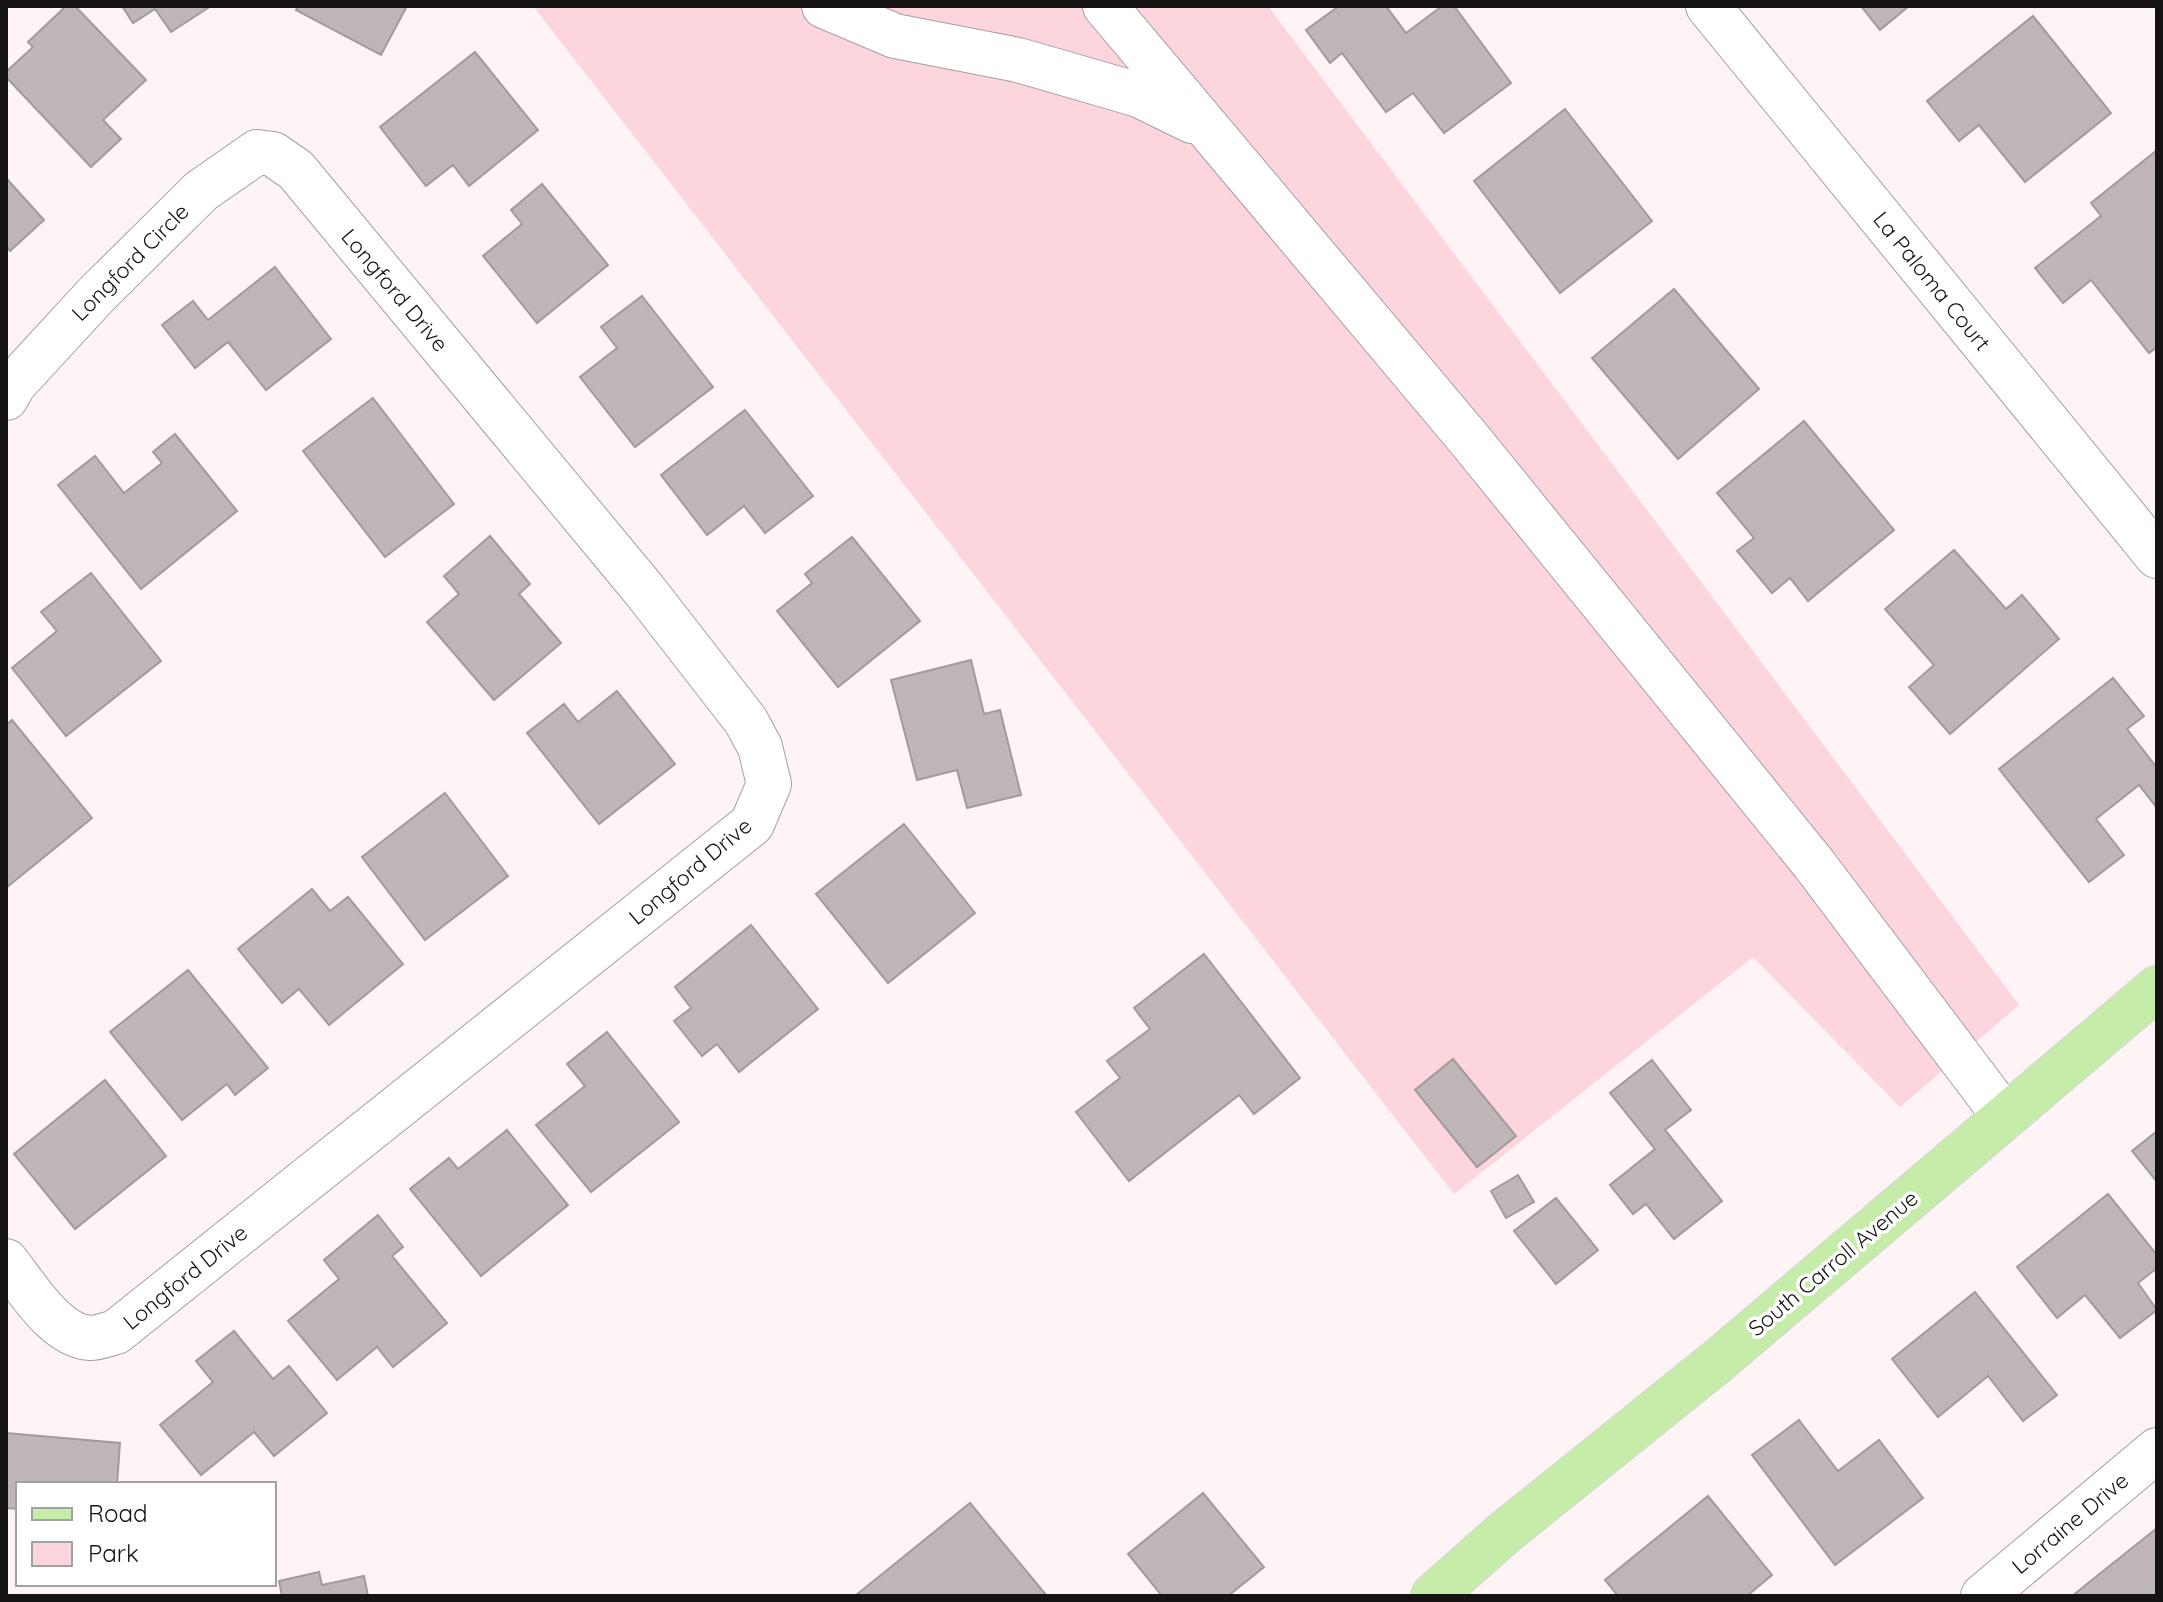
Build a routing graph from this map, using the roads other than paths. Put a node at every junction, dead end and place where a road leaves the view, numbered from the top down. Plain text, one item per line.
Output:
1 (824, 6) edge
2 (1105, 6) edge
3 (1708, 6) edge
4 (1205, 128) junction
5 (273, 154) joint
6 (6, 398) edge
7 (2157, 556) edge
8 (2157, 988) edge
9 (2005, 1117) junction
10 (6, 1261) edge
11 (2157, 1450) edge
12 (1504, 1533) junction
13 (1433, 1596) edge
14 (1461, 1596) edge
15 (1983, 1596) edge

1 - 4 street
2 - 4 street
3 - 7 street, La Paloma Court
4 - 9 street
5 - 6 street, Longford Circle
5 - 10 street, Longford Drive
8 - 9 main road, South Carroll Avenue
9 - 12 main road, South Carroll Avenue
11 - 15 street, Lorraine Drive
12 - 13 main road, South Carroll Avenue
12 - 14 main road, South Carroll Avenue

